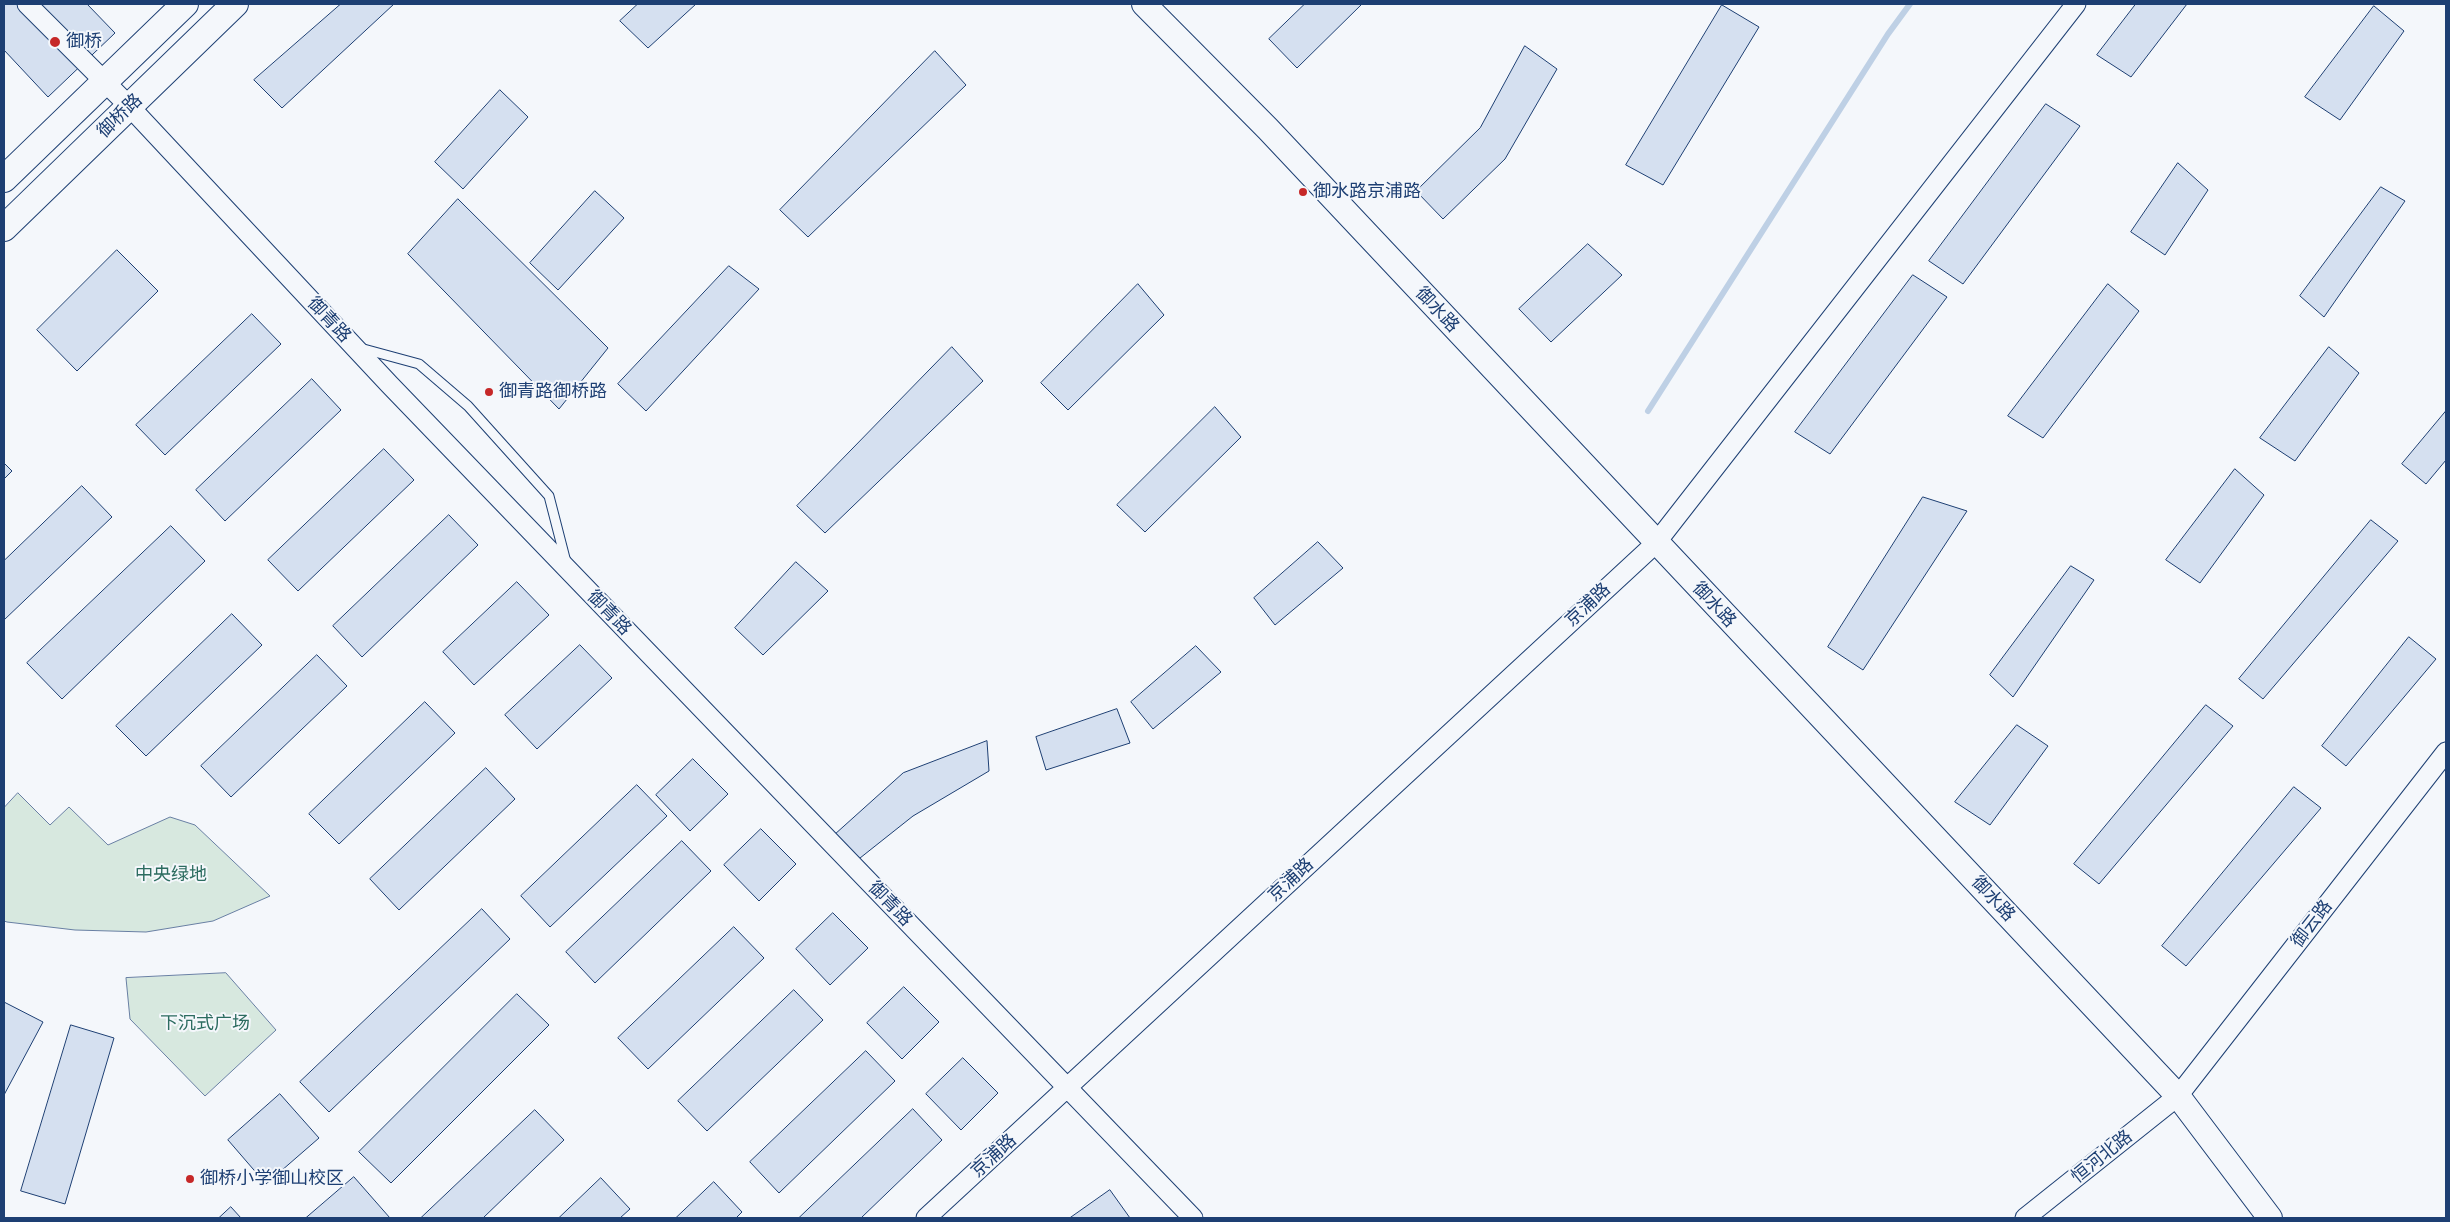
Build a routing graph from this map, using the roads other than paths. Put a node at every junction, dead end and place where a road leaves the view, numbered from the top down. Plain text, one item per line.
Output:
1 (27, 4) edge
2 (185, 4) edge
3 (235, 4) edge
4 (1144, 4) edge
5 (2076, 4) edge
6 (105, 82) junction
7 (130, 107) junction
8 (4, 179) edge
9 (4, 228) edge
10 (353, 346) junction
11 (1656, 543) junction
12 (569, 572) junction
13 (2446, 752) edge
14 (1067, 1088) junction
15 (2178, 1096) junction
16 (926, 1218) edge
17 (1194, 1218) edge
18 (2025, 1218) edge
19 (2270, 1218) edge

1 - 6 street, 御青路
2 - 6 main road, 御桥路
3 - 7 main road, 御桥路
4 - 11 street, 御水路
5 - 11 street, 京浦路
6 - 7 street, 御青路
6 - 8 main road, 御桥路
7 - 9 main road, 御桥路
7 - 10 street, 御青路
10 - 12 street, 御青路
10 - 12 lane
11 - 14 street, 京浦路
11 - 15 street, 御水路
12 - 14 street, 御青路
13 - 15 street, 御云路
14 - 16 street, 京浦路
14 - 17 street, 御青路
15 - 18 street, 恒河北路
15 - 19 street, 御水路

